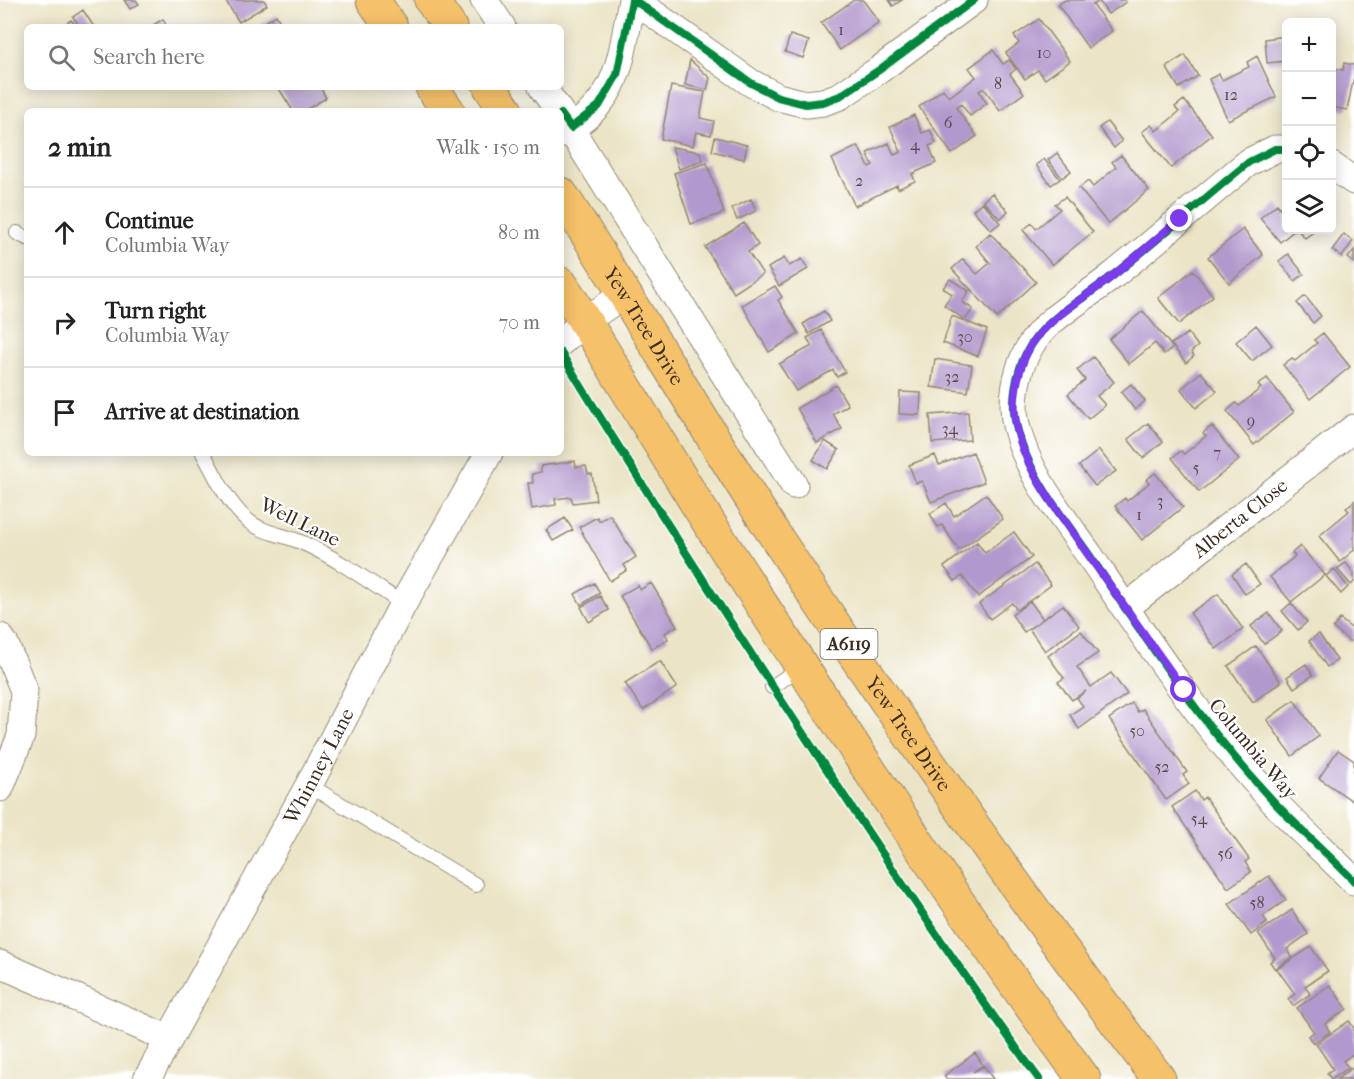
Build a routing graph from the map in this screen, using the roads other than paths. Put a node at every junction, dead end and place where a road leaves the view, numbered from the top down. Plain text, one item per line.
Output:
1 (373, 0) edge
2 (431, 0) edge
3 (484, 0) edge
4 (633, 0) edge
5 (974, 0) edge
6 (389, 24) edge
7 (448, 24) edge
8 (500, 24) edge
9 (434, 90) edge
10 (492, 90) edge
11 (544, 90) edge
12 (445, 108) edge
13 (504, 108) edge
14 (555, 108) edge
15 (564, 122) edge
16 (564, 124) edge
17 (1282, 148) edge
18 (1336, 169) edge
19 (1354, 181) edge
20 (564, 199) edge
21 (626, 294) junction
22 (564, 296) edge
23 (573, 331) edge
24 (1354, 428) edge
25 (205, 456) edge
26 (487, 456) edge
27 (794, 485) dead end
28 (403, 604) junction
29 (1125, 608) junction
30 (0, 637) edge
31 (802, 666) junction
32 (772, 687) dead end
33 (309, 785) junction
34 (0, 788) edge
35 (1354, 881) edge
36 (476, 885) dead end
37 (0, 964) edge
38 (169, 1040) junction
39 (147, 1079) edge
40 (1084, 1079) edge
41 (1159, 1079) edge

1 - 6 highway
2 - 7 highway
3 - 8 street
4 - 5 street
4 - 15 street
9 - 12 highway
10 - 13 highway
11 - 14 street
16 - 27 street
17 - 29 street, Columbia Way
18 - 19 street
20 - 21 highway, Yew Tree Drive / A6119
21 - 23 street
21 - 41 highway, Yew Tree Drive / A6119
22 - 23 highway, A6119
23 - 31 highway, A6119
24 - 29 street, Alberta Close
25 - 28 lane, Well Lane
26 - 28 street, Whinney Lane
28 - 33 street, Whinney Lane
29 - 35 street, Columbia Way
30 - 34 street
31 - 32 lane
31 - 40 highway, A6119
33 - 36 lane
33 - 38 street, Whinney Lane
37 - 38 street
38 - 39 street, Whinney Lane

